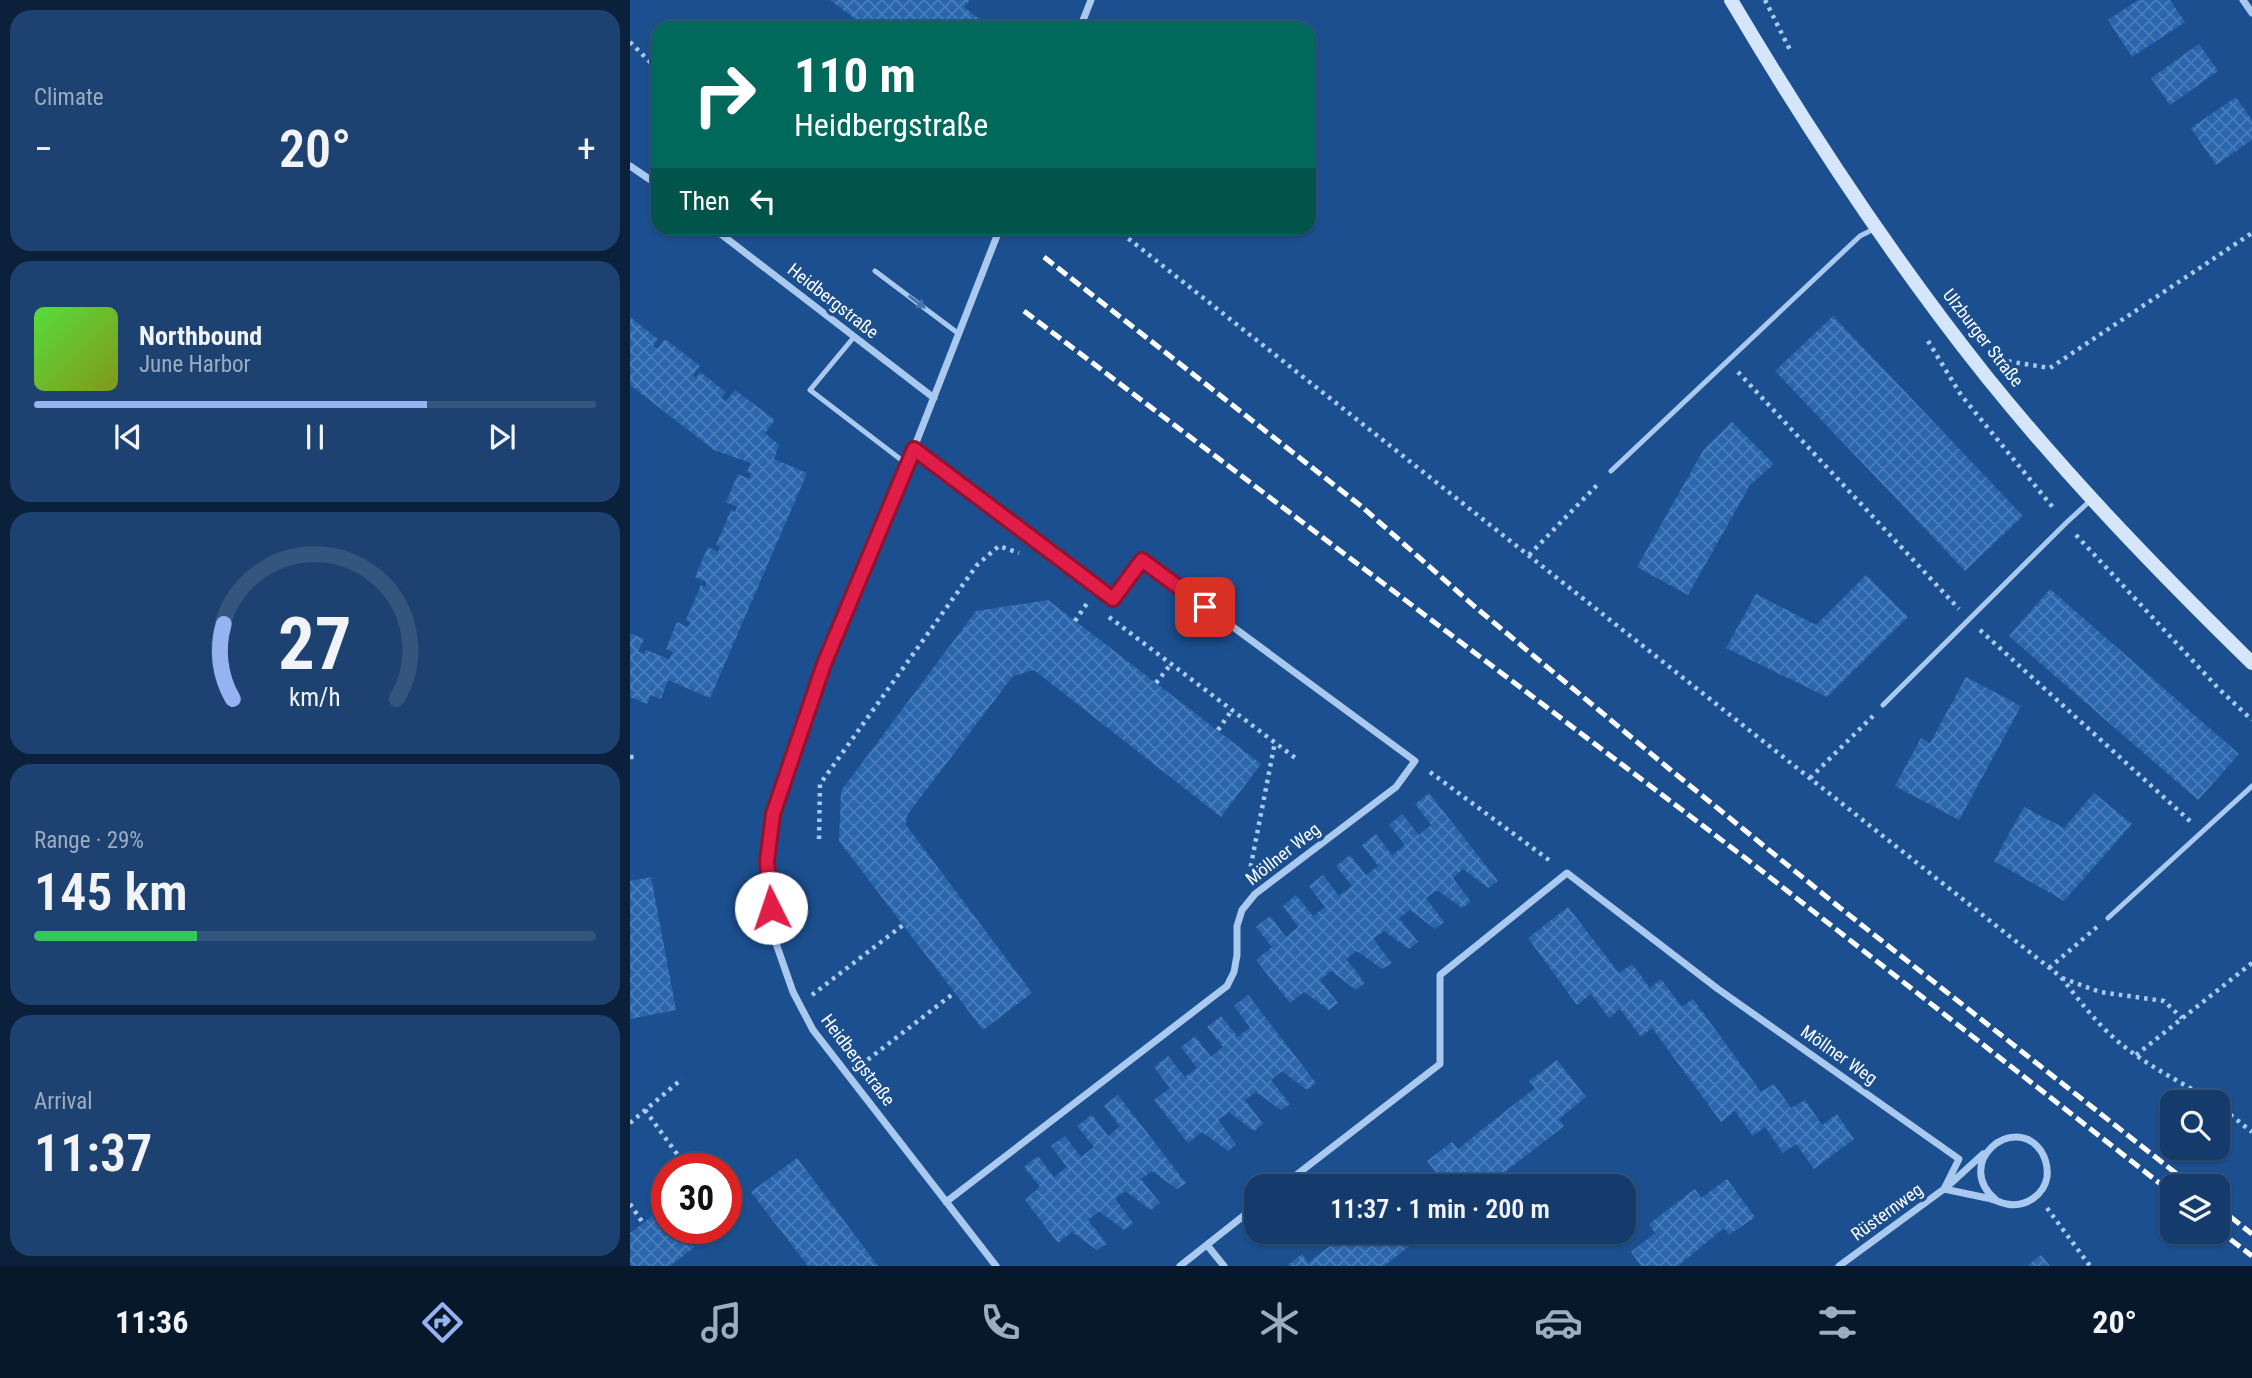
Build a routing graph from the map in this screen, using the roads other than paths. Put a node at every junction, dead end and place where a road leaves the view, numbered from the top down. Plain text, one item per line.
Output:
1 (1091, 0) edge
2 (1731, 0) edge
3 (2243, 0) edge
4 (2252, 13) edge
5 (1083, 21) edge
6 (630, 166) edge
7 (651, 180) edge
8 (1876, 228) junction
9 (721, 235) edge
10 (997, 235) edge
11 (875, 271) dead end
12 (959, 334) junction
13 (854, 337) junction
14 (934, 398) junction
15 (914, 449) junction
16 (908, 465) junction
17 (1611, 471) road end
18 (2092, 499) junction
19 (2252, 663) edge
20 (1883, 705) road end
21 (2252, 786) edge
22 (2108, 918) road end
23 (1988, 1149) junction
24 (1297, 1174) edge
25 (1944, 1189) junction
26 (1996, 1200) junction
27 (946, 1202) junction
28 (1244, 1216) edge
29 (1207, 1245) junction
30 (996, 1266) edge
31 (1180, 1266) edge
32 (1224, 1266) edge
33 (1839, 1266) edge

1 - 5 street
2 - 8 main road, Ulzburger Straße
3 - 4 street
6 - 7 street
8 - 17 lane
8 - 18 main road, Ulzburger Straße
9 - 13 street, Heidbergstraße
10 - 12 street, Heidbergstraße
11 -> 12 lane
12 - 14 street, Heidbergstraße
13 - 14 street, Heidbergstraße
13 - 16 lane
14 - 15 street, Heidbergstraße
15 - 16 street, Heidbergstraße
15 - 27 street, Möllner Weg
16 - 27 street, Heidbergstraße
18 - 19 main road, Ulzburger Straße
18 - 20 lane
21 - 22 lane
23 - 25 street
23 - 26 street
23 - 26 street, Rüsternweg
24 - 25 street, Möllner Weg
25 - 26 street, Rüsternweg
25 - 33 street, Rüsternweg
27 - 30 street, Heidbergstraße
28 - 29 street
29 - 31 street
29 - 32 street

